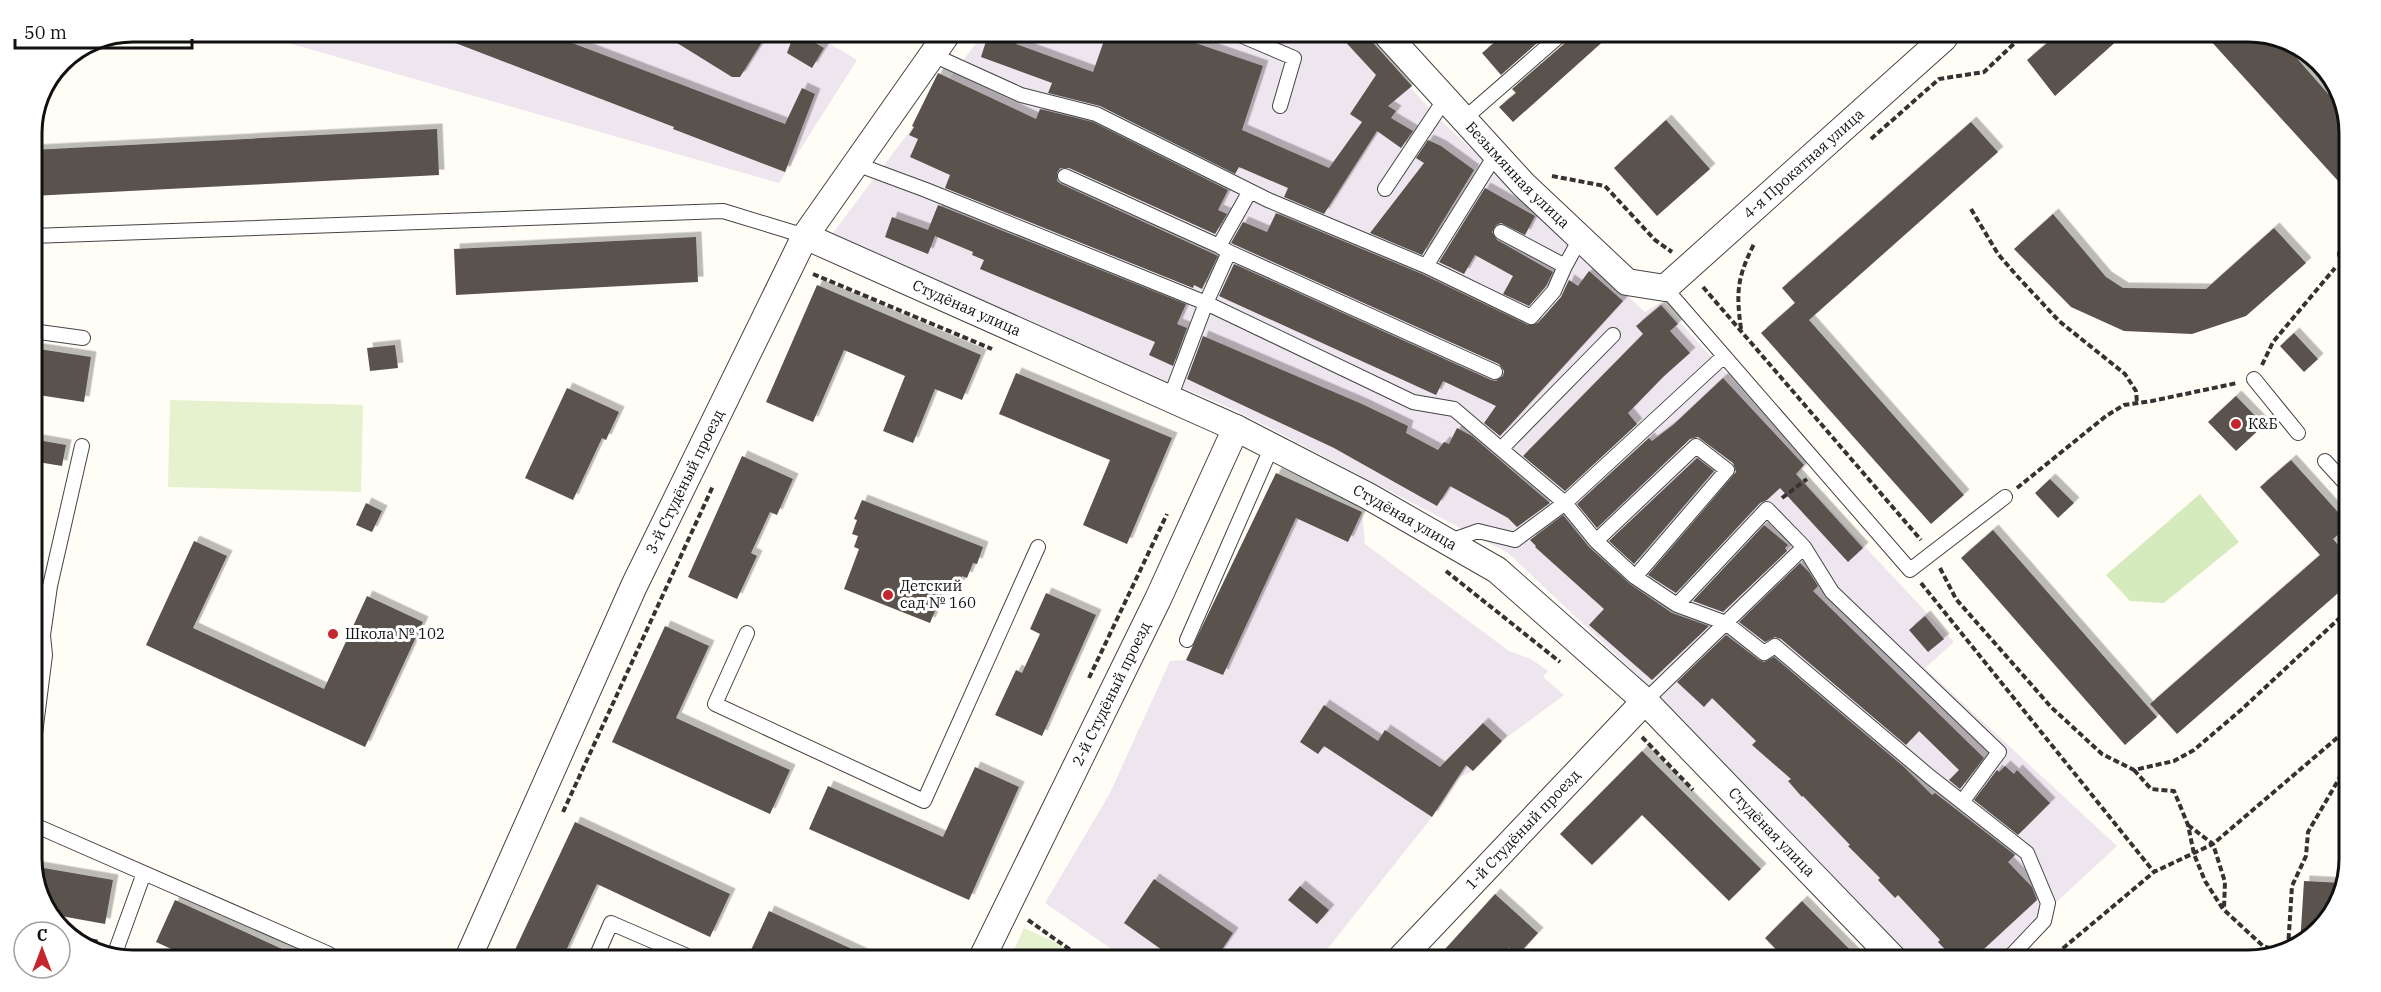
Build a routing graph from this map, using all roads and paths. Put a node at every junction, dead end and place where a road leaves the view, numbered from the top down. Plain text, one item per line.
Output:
1 (942, 42) edge
2 (1256, 42) edge
3 (1393, 42) edge
4 (1551, 42) edge
5 (1940, 42) edge
6 (2016, 42) edge
7 (933, 55) junction
8 (1445, 99) junction
9 (1280, 106) dead end
10 (1464, 119) junction
11 (1869, 142) dead end
12 (1496, 154) junction
13 (856, 164) junction
14 (1065, 176) dead end
15 (1386, 189) dead end
16 (1250, 191) junction
17 (1971, 209) dead end
18 (1501, 232) dead end
19 (42, 236) edge
20 (805, 236) junction
21 (1762, 236) dead end
22 (1581, 239) junction
23 (1224, 249) junction
24 (2339, 264) edge
25 (1425, 266) junction
26 (1565, 266) junction
27 (1665, 288) junction
28 (1206, 303) junction
29 (1741, 331) dead end
30 (42, 332) edge
31 (1613, 335) dead end
32 (83, 338) dead end
33 (1724, 356) junction
34 (1495, 372) dead end
35 (2254, 380) junction
36 (1170, 398) junction
37 (2137, 403) junction
38 (1236, 428) junction
39 (2298, 433) dead end
40 (1272, 446) junction
41 (82, 447) dead end
42 (1501, 449) junction
43 (2325, 461) dead end
44 (1822, 468) junction
45 (2339, 476) edge
46 (716, 478) dead end
47 (2005, 497) joint
48 (1564, 503) junction
49 (1767, 509) junction
50 (1596, 541) junction
51 (1447, 542) junction
52 (1038, 547) dead end
53 (1804, 547) junction
54 (1933, 551) junction
55 (1910, 570) junction
56 (1635, 577) junction
57 (1677, 605) junction
58 (42, 617) edge
59 (2339, 619) edge
60 (1726, 623) junction
61 (747, 633) dead end
62 (1186, 640) dead end
63 (42, 645) edge
64 (42, 679) edge
65 (1645, 701) junction
66 (2339, 735) edge
67 (2134, 770) junction
68 (2339, 779) edge
69 (1962, 802) junction
70 (562, 814) dead end
71 (2188, 825) junction
72 (42, 828) edge
73 (2213, 844) junction
74 (2194, 854) junction
75 (2154, 872) junction
76 (144, 873) junction
77 (1008, 905) junction
78 (2223, 909) junction
79 (2288, 941) edge
80 (118, 948) edge
81 (2268, 948) edge
82 (320, 950) edge
83 (472, 950) edge
84 (599, 950) edge
85 (673, 950) edge
86 (986, 950) edge
87 (1071, 950) edge
88 (1408, 950) edge
89 (1885, 950) edge
90 (2016, 950) edge
91 (2061, 950) edge

1 - 7 street, 3-й Студёный проезд
2 - 9 lane
3 - 8 street, Безымянная улица
4 - 10 lane
5 - 27 street, 4-я Прокатная улица
6 - 11 path
7 - 13 street, 3-й Студёный проезд
7 - 16 lane
8 - 10 street, Безымянная улица
8 - 15 lane
10 - 12 street, Безымянная улица
12 - 22 street, Безымянная улица
12 - 25 lane
13 - 20 street, 3-й Студёный проезд
13 - 28 lane
14 - 23 lane
16 - 23 lane
16 - 25 lane
17 - 37 path
18 - 26 lane
19 - 20 lane
20 - 36 street, Студёная улица
20 - 83 street, 3-й Студёный проезд
21 - 29 path
22 - 26 lane
22 - 27 street, Безымянная улица
23 - 28 lane
23 - 34 lane
24 - 35 path
25 - 26 lane
27 - 33 lane
28 - 36 lane
28 - 42 lane
30 - 32 lane
31 - 42 lane
33 - 44 lane
33 - 48 lane
35 - 37 path
35 - 39 lane
36 - 38 street, Студёная улица
37 - 47 path
38 - 40 street, Студёная улица
38 - 77 street, 2-й Студёный проезд
40 - 51 street, Студёная улица
40 - 62 lane
41 - 58 lane
42 - 48 lane
43 - 45 lane
44 - 49 path
44 - 55 lane
46 - 70 path
47 - 54 lane
48 - 50 lane
48 - 51 lane
49 - 53 lane
49 - 57 lane
50 - 56 lane
50 - 56 lane
51 - 65 street, Студёная улица
52 - 61 lane
53 - 60 lane
53 - 69 lane
54 - 55 lane
54 - 67 path
55 - 75 path
56 - 57 lane
57 - 60 lane
59 - 67 path
60 - 65 lane
60 - 69 lane
63 - 64 lane
65 - 88 street, 1-й Студёный проезд
65 - 89 street, Студёная улица
66 - 73 path
67 - 71 path
68 - 79 path
69 - 90 lane
71 - 73 path
71 - 74 path
72 - 76 lane
73 - 74 path
73 - 78 path
74 - 75 path
74 - 78 path
75 - 91 path
76 - 80 lane
76 - 82 lane
77 - 86 street, 2-й Студёный проезд
77 - 87 path
78 - 81 path
84 - 85 lane

